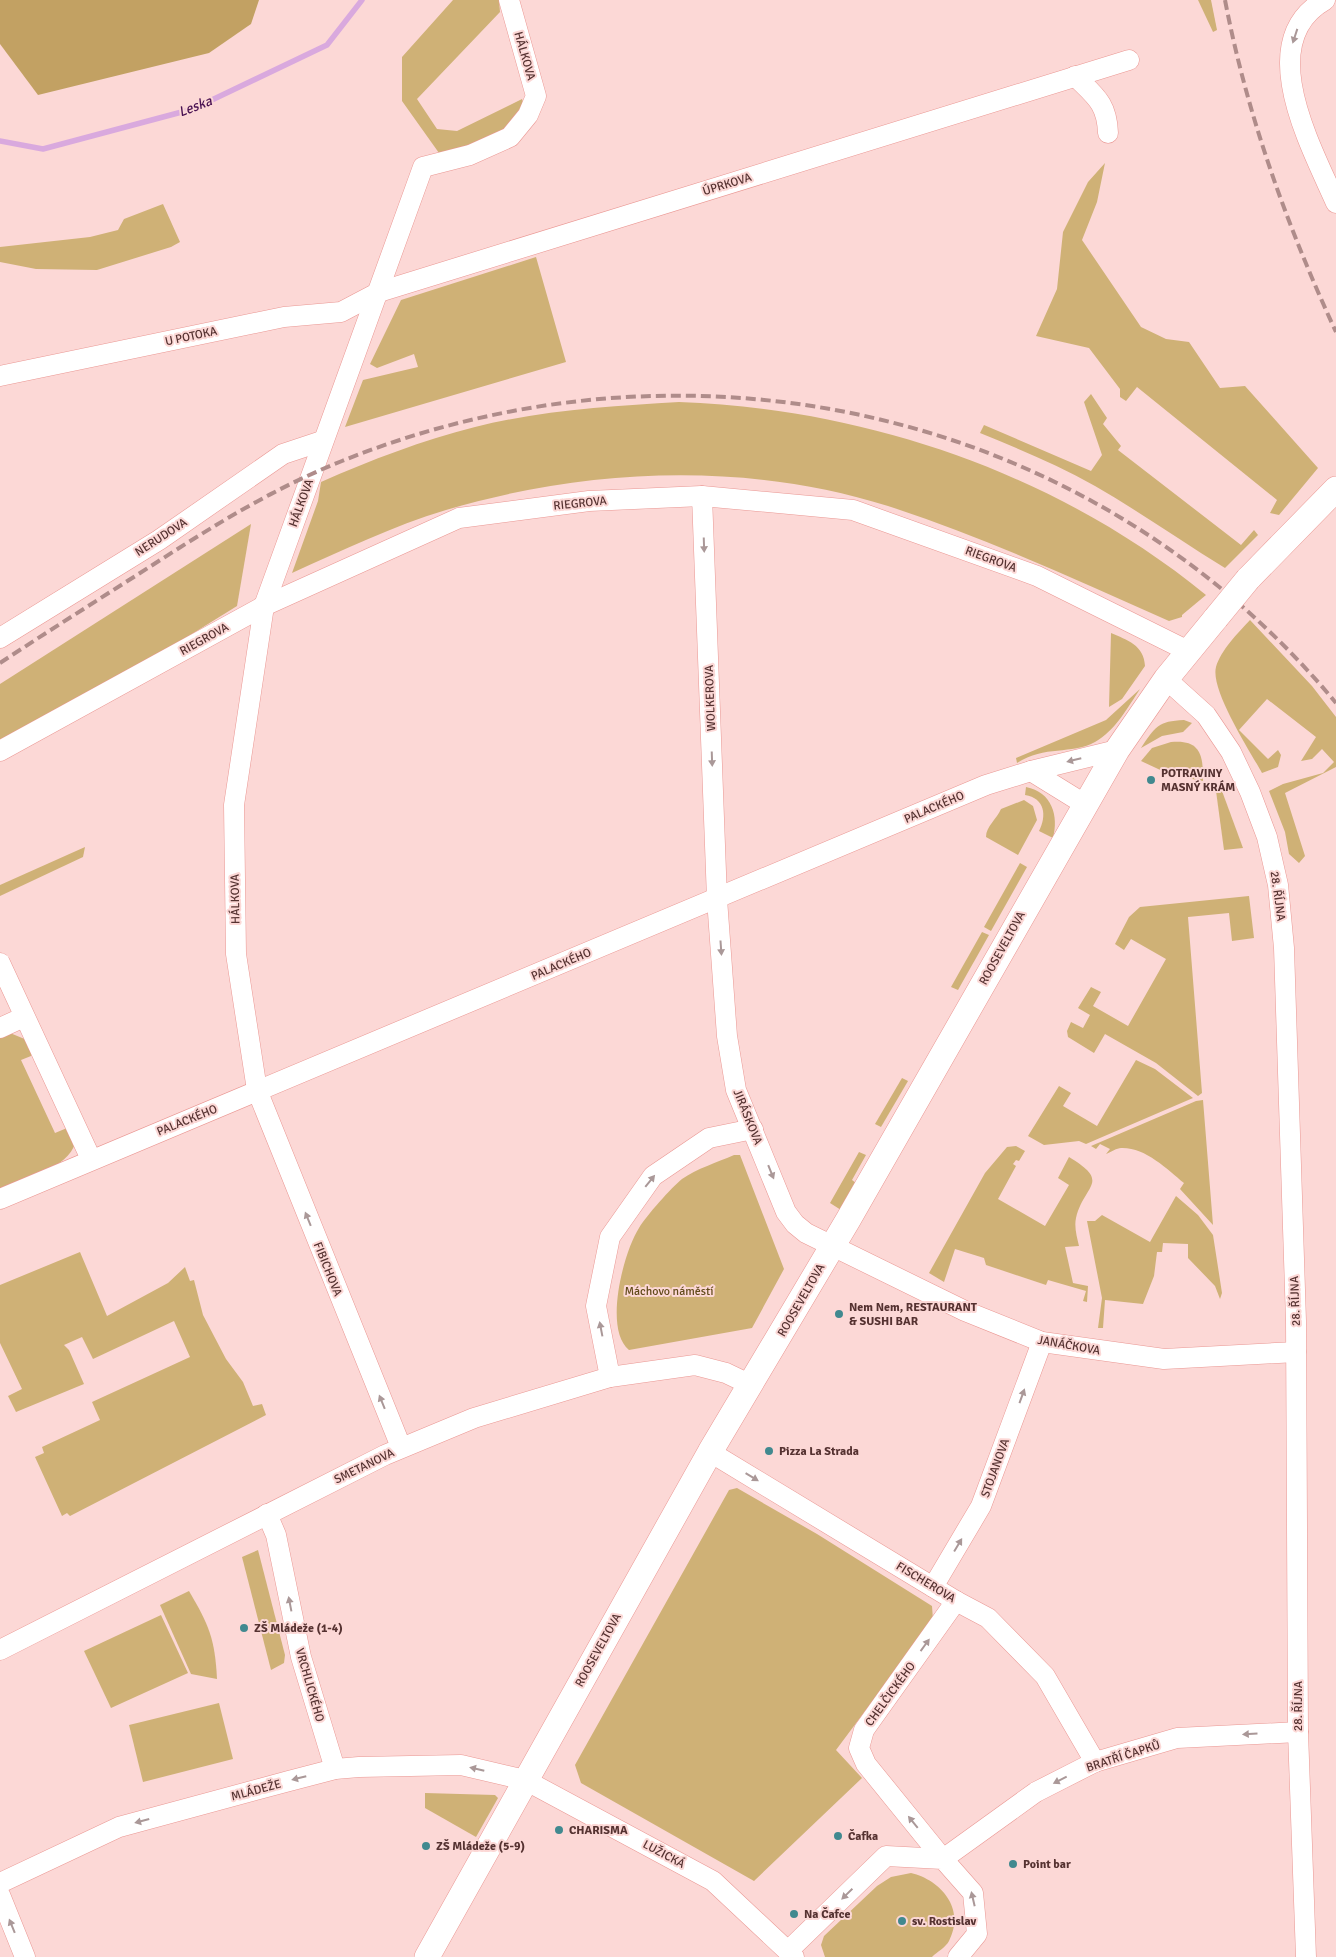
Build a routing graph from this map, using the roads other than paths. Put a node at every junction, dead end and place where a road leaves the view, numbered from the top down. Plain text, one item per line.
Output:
1 (509, 0) edge
2 (1325, 0) edge
3 (1129, 60) dead end
4 (1075, 76) junction
5 (1108, 132) dead end
6 (1336, 203) edge
7 (379, 292) junction
8 (0, 376) edge
9 (322, 440) junction
10 (1336, 489) edge
11 (702, 496) junction
12 (264, 606) junction
13 (0, 638) edge
14 (1188, 651) junction
15 (1166, 679) junction
16 (1117, 750) junction
17 (0, 751) edge
18 (1031, 770) junction
19 (1086, 805) junction
20 (717, 899) junction
21 (0, 963) edge
22 (24, 1017) junction
23 (0, 1028) edge
24 (257, 1090) junction
25 (753, 1129) junction
26 (91, 1159) junction
27 (0, 1199) edge
28 (833, 1245) junction
29 (1042, 1342) junction
30 (1296, 1352) junction
31 (610, 1377) junction
32 (751, 1386) junction
33 (401, 1447) junction
34 (710, 1452) junction
35 (267, 1514) junction
36 (933, 1586) junction
37 (956, 1601) junction
38 (0, 1650) edge
39 (1298, 1732) junction
40 (1095, 1762) junction
41 (335, 1769) junction
42 (525, 1780) junction
43 (944, 1859) junction
44 (0, 1883) edge
45 (0, 1895) edge
46 (791, 1954) edge
47 (25, 1957) edge
48 (427, 1957) edge
49 (958, 1957) edge
50 (1306, 1957) edge

1 - 7 street, HÁLKOVA
2 -> 6 street
3 - 4 street, ÚPRKOVA
4 - 5 street
4 - 7 street, ÚPRKOVA
7 - 8 street, U POTOKA
7 - 9 street, HÁLKOVA
9 - 12 street, HÁLKOVA
9 - 13 street, NERUDOVA
10 - 14 main road, ROOSEVELTOVA, bridge
11 - 12 street, RIEGROVA
11 - 14 street, RIEGROVA
11 -> 20 street, WOLKEROVA
12 - 17 street, RIEGROVA
12 - 24 street, HÁLKOVA
14 - 15 main road, ROOSEVELTOVA
15 - 16 main road, ROOSEVELTOVA
15 - 30 street, 28. ŘÍJNA
16 -> 18 street, PALACKÉHO
16 - 19 main road, ROOSEVELTOVA
18 - 19 street
18 - 20 street, PALACKÉHO
19 - 28 main road, ROOSEVELTOVA
20 - 24 street, PALACKÉHO
20 -> 25 street, JIRÁSKOVA
21 - 22 street
22 - 23 street
22 - 26 street
24 - 26 street, PALACKÉHO
33 -> 24 street, FIBICHOVA
25 -> 28 street, JIRÁSKOVA
31 -> 25 street
26 - 27 street, PALACKÉHO
28 - 29 street, JANÁČKOVA
28 - 32 main road, ROOSEVELTOVA
29 - 30 street, JANÁČKOVA
36 -> 29 street, STOJANOVA
30 - 39 street, 28. ŘÍJNA
31 - 32 street, SMETANOVA
31 - 33 street, SMETANOVA
32 - 34 main road, ROOSEVELTOVA
33 - 35 street, SMETANOVA
34 -> 36 street, FISCHEROVA
34 - 42 main road, ROOSEVELTOVA
35 - 38 street, SMETANOVA
41 -> 35 street, VRCHLICKÉHO
36 - 37 street, FISCHEROVA
37 - 40 street, FISCHEROVA
43 -> 37 street, CHELČICKÉHO
39 -> 40 street, BRATŘÍ ČAPKŮ
39 - 50 street, 28. ŘÍJNA
40 -> 43 street, BRATŘÍ ČAPKŮ
42 -> 41 street, MLÁDEŽE
41 -> 44 street, MLÁDEŽE
42 - 46 street, LUŽICKÁ
42 - 48 main road, ROOSEVELTOVA
43 -> 46 street
49 -> 43 street, CHELČICKÉHO
47 -> 45 street

